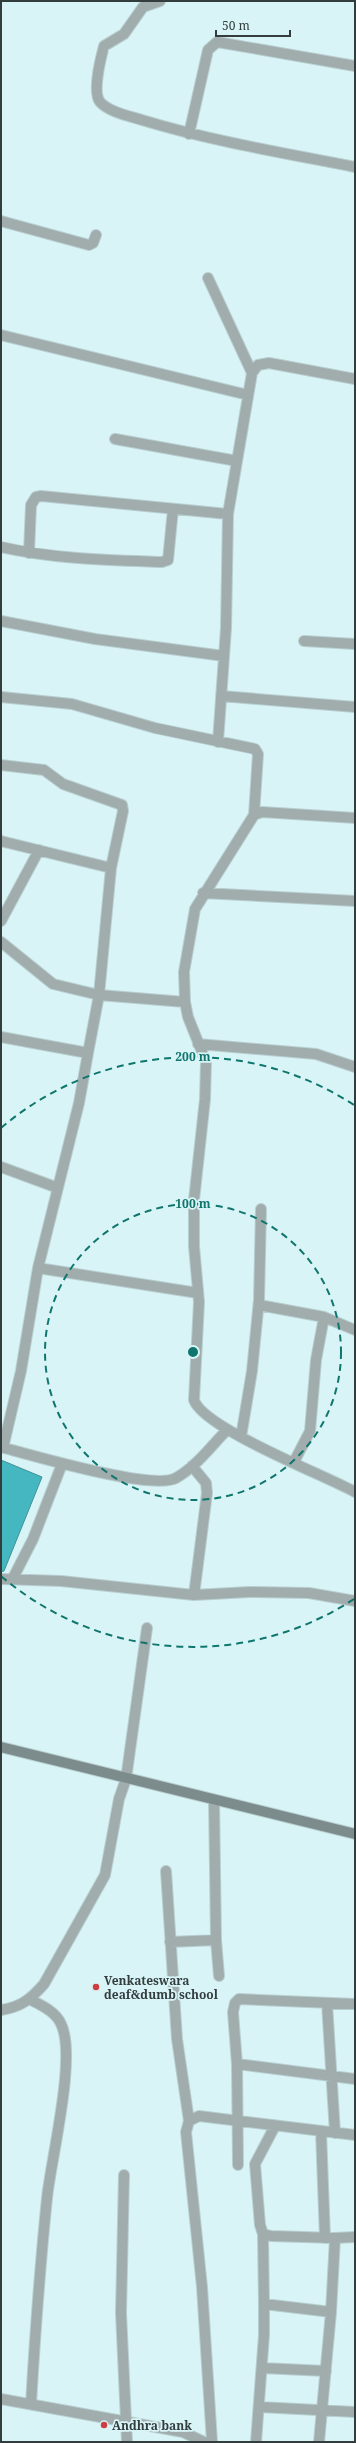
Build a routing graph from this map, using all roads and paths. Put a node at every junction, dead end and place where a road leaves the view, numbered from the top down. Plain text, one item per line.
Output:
1 (160, 1) edge
2 (355, 66) edge
3 (189, 134) junction
4 (355, 167) edge
5 (1, 222) edge
6 (96, 235) dead end
7 (208, 278) dead end
8 (1, 335) edge
9 (252, 372) junction
10 (355, 379) edge
11 (248, 395) junction
12 (115, 439) dead end
13 (237, 461) junction
14 (173, 509) junction
15 (228, 514) junction
16 (1, 547) edge
17 (29, 553) junction
18 (1, 620) edge
19 (304, 641) dead end
20 (355, 644) edge
21 (224, 656) junction
22 (221, 696) junction
23 (1, 697) edge
24 (355, 707) edge
25 (218, 742) junction
26 (1, 766) edge
27 (254, 815) junction
28 (355, 818) edge
29 (1, 841) edge
30 (39, 850) junction
31 (111, 868) junction
32 (203, 893) junction
33 (355, 901) edge
34 (1, 921) edge
35 (1, 942) edge
36 (99, 994) junction
37 (185, 1002) junction
38 (1, 1037) edge
39 (198, 1044) junction
40 (88, 1053) junction
41 (355, 1067) edge
42 (1, 1167) edge
43 (58, 1188) junction
44 (261, 1209) dead end
45 (38, 1268) junction
46 (198, 1293) junction
47 (259, 1305) junction
48 (324, 1318) junction
49 (355, 1330) edge
50 (227, 1430) junction
51 (241, 1437) junction
52 (2, 1447) edge
53 (294, 1462) junction
54 (62, 1464) junction
55 (192, 1466) junction
56 (355, 1492) edge
57 (1, 1579) edge
58 (12, 1580) junction
59 (194, 1594) junction
60 (355, 1601) edge
61 (146, 1628) dead end
62 (1, 1747) edge
63 (126, 1779) junction
64 (214, 1800) junction
65 (355, 1834) edge
66 (166, 1871) dead end
67 (216, 1940) junction
68 (170, 1942) junction
69 (219, 1976) dead end
70 (31, 2000) junction
71 (327, 2004) junction
72 (355, 2004) edge
73 (2, 2012) edge
74 (237, 2064) junction
75 (332, 2077) junction
76 (355, 2079) edge
77 (238, 2120) junction
78 (189, 2121) junction
79 (275, 2126) junction
80 (321, 2131) junction
81 (335, 2133) junction
82 (355, 2135) edge
83 (238, 2166) dead end
84 (124, 2176) dead end
85 (263, 2234) junction
86 (355, 2237) edge
87 (324, 2238) junction
88 (335, 2238) junction
89 (264, 2304) junction
90 (331, 2312) junction
91 (262, 2368) junction
92 (326, 2371) junction
93 (1, 2399) edge
94 (31, 2404) junction
95 (260, 2407) junction
96 (322, 2409) junction
97 (355, 2412) edge
98 (126, 2420) junction
99 (127, 2442) edge
100 (204, 2442) edge
101 (212, 2442) edge
102 (256, 2442) edge
103 (319, 2442) edge

1 - 3 street
2 - 3 street
3 - 4 street
5 - 6 street
7 - 9 street
8 - 11 street
9 - 10 street
9 - 11 street
11 - 13 street
12 - 13 street
13 - 15 street
14 - 15 street
14 - 17 street
14 - 17 street
15 - 21 street
16 - 17 street
18 - 21 street
19 - 20 street
21 - 22 street
22 - 24 street
22 - 25 street
23 - 25 street
25 - 27 street
26 - 31 street
27 - 28 street
27 - 32 street
29 - 30 street
30 - 31 street
30 - 34 street
31 - 36 street
32 - 33 street
32 - 37 street
35 - 36 street
36 - 37 street
36 - 40 street
37 - 39 street
38 - 40 street
39 - 41 street
39 - 46 street
40 - 43 street
42 - 43 street
43 - 45 street
44 - 47 street
45 - 46 street
45 - 52 street
46 - 50 street
47 - 48 street
47 - 51 street
48 - 49 street
48 - 53 street
50 - 51 street
50 - 55 street
51 - 53 street
52 - 54 street
53 - 56 street
54 - 55 street
54 - 58 street
55 - 59 street
57 - 58 street
58 - 59 street
59 - 60 street
61 - 63 street
62 - 63 main road
63 - 64 main road
63 - 70 street
64 - 65 main road
64 - 67 street
66 - 68 street
67 - 68 street
67 - 69 street
68 - 78 street
70 - 73 street
70 - 94 street
71 - 72 street
71 - 74 street
71 - 75 street
74 - 75 street
74 - 77 street
75 - 76 street
75 - 81 street
77 - 78 street
77 - 79 street
77 - 83 street
78 - 101 street
79 - 80 street
79 - 85 street
80 - 81 street
80 - 87 street
81 - 82 street
84 - 98 street
85 - 87 street
85 - 89 street
86 - 88 street
87 - 88 street
88 - 90 street
89 - 90 street
89 - 91 street
90 - 92 street
91 - 92 street
91 - 95 street
92 - 96 street
93 - 94 street
94 - 98 street
95 - 96 street
95 - 102 street
96 - 97 street
96 - 103 street
98 - 99 street
98 - 100 street

